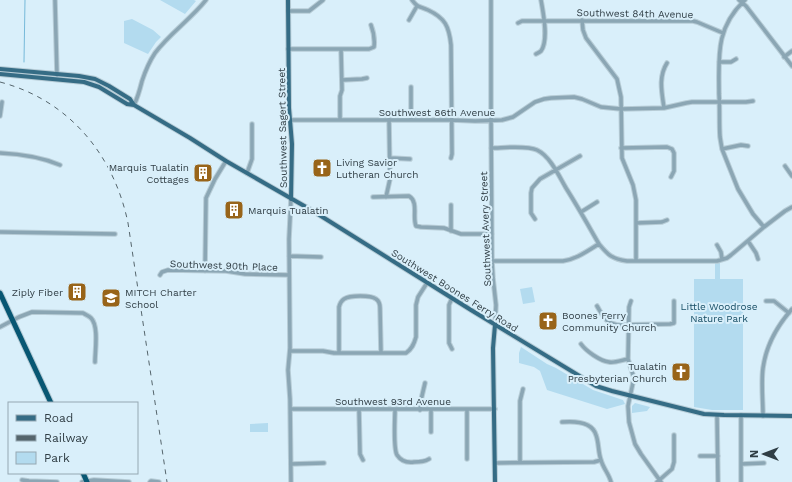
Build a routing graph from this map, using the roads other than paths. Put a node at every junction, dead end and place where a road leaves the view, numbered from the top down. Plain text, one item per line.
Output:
1 (55, 0) edge
2 (206, 0) edge
3 (288, 0) edge
4 (323, 0) edge
5 (412, 0) edge
6 (491, 0) edge
7 (541, 0) edge
8 (742, 1) edge
9 (417, 6) junction
10 (288, 11) junction
11 (409, 20) dead end
12 (545, 20) junction
13 (582, 20) junction
14 (518, 23) dead end
15 (371, 25) dead end
16 (723, 33) junction
17 (288, 49) junction
18 (341, 49) junction
19 (792, 51) edge
20 (536, 54) dead end
21 (784, 56) junction
22 (736, 59) dead end
23 (719, 62) junction
24 (667, 63) dead end
25 (792, 66) edge
26 (0, 69) edge
27 (0, 74) edge
28 (57, 77) junction
29 (367, 78) dead end
30 (342, 80) junction
31 (411, 87) dead end
32 (753, 101) dead end
33 (2, 102) dead end
34 (720, 102) junction
35 (134, 105) junction
36 (664, 108) junction
37 (621, 109) junction
38 (0, 116) edge
39 (340, 119) junction
40 (289, 120) junction
41 (389, 120) junction
42 (411, 120) junction
43 (452, 120) junction
44 (491, 121) junction
45 (252, 124) dead end
46 (748, 146) dead end
47 (491, 148) junction
48 (621, 148) junction
49 (722, 149) junction
50 (0, 153) edge
51 (580, 156) dead end
52 (390, 158) junction
53 (451, 158) dead end
54 (410, 159) dead end
55 (226, 161) junction
56 (60, 165) dead end
57 (785, 166) dead end
58 (556, 170) junction
59 (247, 173) junction
60 (792, 176) edge
61 (671, 177) dead end
62 (374, 197) dead end
63 (386, 197) junction
64 (291, 199) junction
65 (597, 202) dead end
66 (451, 205) dead end
67 (792, 207) edge
68 (581, 212) junction
69 (535, 219) dead end
70 (667, 220) dead end
71 (636, 223) junction
72 (764, 227) junction
73 (451, 231) junction
74 (0, 232) edge
75 (115, 234) dead end
76 (492, 234) junction
77 (748, 241) junction
78 (599, 244) junction
79 (717, 245) dead end
80 (290, 256) junction
81 (321, 257) dead end
82 (758, 259) dead end
83 (722, 260) junction
84 (492, 261) junction
85 (636, 261) junction
86 (205, 271) junction
87 (160, 275) dead end
88 (290, 275) junction
89 (427, 282) junction
90 (0, 293) edge
91 (452, 298) junction
92 (631, 300) dead end
93 (674, 301) dead end
94 (766, 301) dead end
95 (597, 306) dead end
96 (792, 309) edge
97 (789, 313) junction
98 (13, 320) junction
99 (495, 324) junction
100 (628, 324) junction
101 (0, 327) edge
102 (581, 344) dead end
103 (452, 349) dead end
104 (290, 351) junction
105 (339, 353) junction
106 (381, 353) junction
107 (628, 359) junction
108 (95, 362) dead end
109 (425, 384) dead end
110 (523, 389) dead end
111 (630, 395) junction
112 (51, 402) edge
113 (291, 409) junction
114 (359, 409) junction
115 (467, 409) junction
116 (495, 409) junction
117 (395, 410) junction
118 (420, 410) junction
119 (431, 410) junction
120 (717, 415) junction
121 (741, 415) junction
122 (763, 416) junction
123 (792, 416) edge
124 (562, 422) dead end
125 (431, 432) dead end
126 (674, 435) dead end
127 (700, 456) dead end
128 (718, 456) junction
129 (429, 459) dead end
130 (467, 459) dead end
131 (363, 460) dead end
132 (601, 460) junction
133 (520, 462) junction
134 (324, 463) dead end
135 (495, 463) junction
136 (764, 463) dead end
137 (291, 464) junction
138 (741, 464) junction
139 (22, 480) dead end
140 (659, 481) edge
141 (57, 482) edge
142 (85, 482) edge
143 (129, 482) edge
144 (150, 482) edge
145 (159, 482) edge
146 (291, 482) edge
147 (495, 482) edge
148 (611, 482) edge
149 (718, 482) edge
150 (741, 482) edge

1 - 28 street
2 - 35 street
3 - 10 main road, Southwest Sagert Street
4 - 10 street
5 - 9 street
6 - 44 street, Southwest Avery Street
7 - 12 street
8 - 16 street
8 - 21 street
9 - 11 street
9 - 43 street
10 - 17 main road, Southwest Sagert Street
12 - 13 street, Southwest 84th Avenue
12 - 14 street, Southwest 84th Avenue
12 - 20 street
13 - 16 street, Southwest 84th Avenue
13 - 37 street
15 - 18 street
16 - 23 street
17 - 18 street
17 - 40 main road, Southwest Sagert Street
18 - 30 street
19 - 21 street
21 - 25 street
22 - 23 street
23 - 34 street
24 - 36 street
26 - 28 main road, Southwest Boones Ferry Road
27 - 28 main road, Southwest Boones Ferry Road
28 - 35 main road, Southwest Boones Ferry Road
29 - 30 street
30 - 39 street
31 - 42 street
32 - 34 street, Southwest 86th Avenue
33 - 38 street
34 - 36 street, Southwest 86th Avenue
34 - 49 street
35 - 55 main road, Southwest Boones Ferry Road
36 - 37 street, Southwest 86th Avenue
37 - 44 street, Southwest 86th Avenue
37 - 48 street
39 - 40 street, Southwest 86th Avenue
39 - 41 street, Southwest 86th Avenue
40 - 64 main road, Southwest Sagert Street
41 - 42 street, Southwest 86th Avenue
41 - 52 street
42 - 43 street, Southwest 86th Avenue
43 - 44 street, Southwest 86th Avenue
43 - 53 street
44 - 47 street, Southwest Avery Street
45 - 59 street
46 - 49 street
47 - 58 street
47 - 76 street, Southwest Avery Street
48 - 61 street
48 - 71 street
49 - 72 street
50 - 56 street
51 - 58 street
52 - 54 street
52 - 63 street
55 - 59 main road, Southwest Boones Ferry Road
55 - 86 street
57 - 60 street
58 - 68 street
58 - 69 street
59 - 64 main road, Southwest Boones Ferry Road
62 - 63 street
63 - 73 street
64 - 80 street, Southwest Sagert Street
64 - 89 main road, Southwest Boones Ferry Road
65 - 68 street
66 - 73 street
67 - 72 street
68 - 78 street
70 - 71 street
71 - 85 street
72 - 77 street
73 - 76 street
74 - 75 street
76 - 84 street, Southwest Avery Street
77 - 82 street
77 - 83 street
78 - 84 street
78 - 85 street
79 - 83 street
80 - 81 street
80 - 88 street, Southwest Sagert Street
83 - 85 street
84 - 99 street, Southwest Avery Street
86 - 87 street, Southwest 90th Place
86 - 88 street, Southwest 90th Place
88 - 104 street, Southwest Sagert Street
89 - 91 main road, Southwest Boones Ferry Road
89 - 106 street
90 - 98 highway
91 - 99 main road, Southwest Boones Ferry Road
91 - 103 street
92 - 100 street
93 - 100 street
94 - 97 street
95 - 100 street
96 - 97 street
97 - 122 street
98 - 101 street
98 - 108 street
98 - 112 highway
99 - 111 main road, Southwest Boones Ferry Road
99 - 116 main road, Southwest Avery Street
100 - 107 street
102 - 107 street
104 - 105 street
104 - 113 street, Southwest Sagert Street
105 - 106 street
105 - 106 street
107 - 111 street
109 - 118 street
110 - 133 street
111 - 120 main road, Southwest Boones Ferry Road
111 - 140 street
113 - 114 street, Southwest 93rd Avenue
113 - 137 street, Southwest Sagert Street
114 - 117 street, Southwest 93rd Avenue
114 - 131 street
115 - 116 street, Southwest 93rd Avenue
115 - 119 street, Southwest 93rd Avenue
115 - 130 street
116 - 135 main road, Southwest Avery Street
117 - 118 street, Southwest 93rd Avenue
117 - 129 street
118 - 119 street, Southwest 93rd Avenue
119 - 125 street
120 - 121 main road, Southwest Boones Ferry Road
120 - 128 street
121 - 122 main road, Southwest Boones Ferry Road
121 - 138 street
122 - 123 main road, Southwest Boones Ferry Road
124 - 132 street
126 - 140 street
127 - 128 street
128 - 149 street
132 - 133 street
132 - 148 street
133 - 135 street
134 - 137 street
135 - 147 main road, Southwest Avery Street
136 - 138 street
137 - 146 street, Southwest Sagert Street
138 - 150 street
139 - 141 street
142 - 143 street
144 - 145 street

